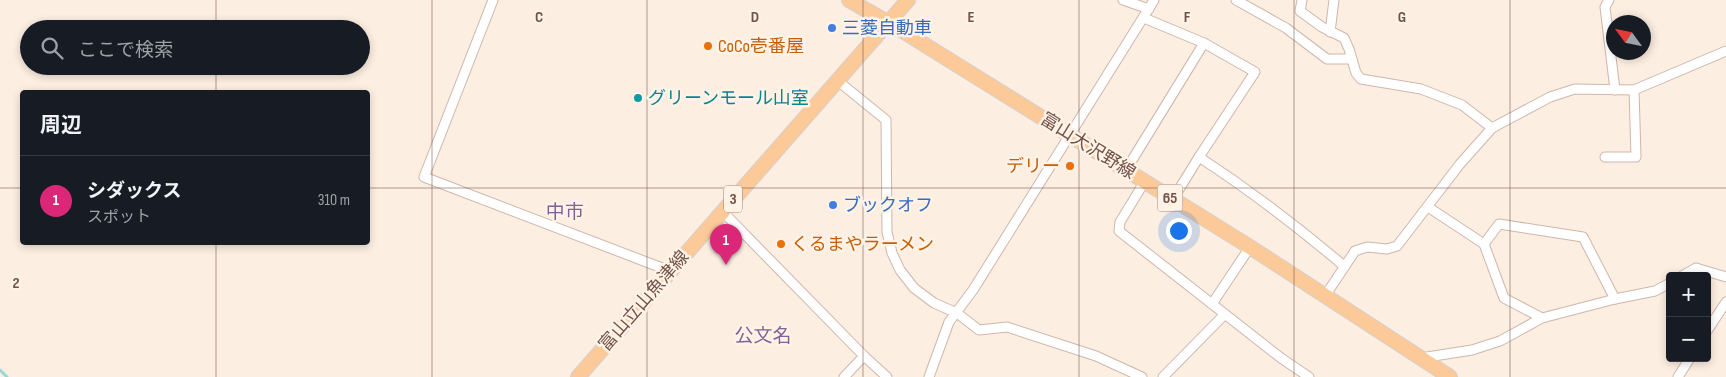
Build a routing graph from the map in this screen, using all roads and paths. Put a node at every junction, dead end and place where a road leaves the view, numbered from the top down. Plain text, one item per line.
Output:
1 (493, 0) edge
2 (849, 0) edge
3 (908, 0) edge
4 (1123, 0) edge
5 (1154, 0) edge
6 (1236, 0) edge
7 (1302, 0) edge
8 (1334, 0) edge
9 (1609, 0) edge
10 (1149, 10) junction
11 (1144, 18) junction
12 (888, 21) junction
13 (1330, 32) junction
14 (1204, 43) junction
15 (1726, 51) edge
16 (1352, 59) junction
17 (838, 81) junction
18 (1615, 90) junction
19 (1634, 90) junction
20 (1492, 128) junction
21 (1071, 135) junction
22 (1199, 157) junction
23 (1605, 157) dead end
24 (1126, 170) junction
25 (1145, 181) junction
26 (1173, 200) junction
27 (1428, 207) junction
28 (723, 212) junction
29 (1484, 244) junction
30 (1250, 247) junction
31 (1344, 266) junction
32 (670, 271) junction
33 (1689, 272) edge
34 (1709, 272) edge
35 (1711, 272) edge
36 (1726, 277) edge
37 (1666, 285) edge
38 (1325, 296) junction
39 (1615, 299) junction
40 (1726, 302) edge
41 (1212, 304) junction
42 (956, 313) junction
43 (1224, 314) junction
44 (1542, 318) junction
45 (1711, 325) edge
46 (864, 356) junction
47 (1420, 358) junction
48 (1687, 362) edge
49 (578, 377) edge
50 (844, 377) edge
51 (887, 377) edge
52 (929, 377) edge
53 (1142, 377) edge
54 (1163, 377) edge
55 (1309, 377) edge
56 (1450, 377) edge
57 (1678, 377) edge

1 - 32 street
2 - 12 main road, 富山大沢野線 / 65
3 - 12 main road, 富山立山魚津線 / 3
4 - 10 street
5 - 10 street
6 - 16 street
7 - 13 street
8 - 13 street
9 - 18 street
10 - 11 street
11 - 14 street
11 - 21 street
12 - 17 main road, 富山立山魚津線 / 3
12 - 21 main road, 富山大沢野線 / 65
13 - 16 street
14 - 22 street
14 - 24 street
15 - 19 street
16 - 20 street
17 - 28 main road, 富山立山魚津線 / 3
17 - 42 street
18 - 19 street
18 - 20 street
19 - 23 street
20 - 27 street
21 - 24 main road, 富山大沢野線 / 65
21 - 42 street
22 - 26 street
22 - 31 street
24 - 25 main road, 富山大沢野線 / 65
25 - 26 main road, 富山大沢野線 / 65
25 - 41 street
26 - 30 main road, 富山大沢野線 / 65
27 - 29 street
27 - 31 street
28 - 32 main road, 富山立山魚津線 / 3
28 - 46 street
29 - 39 street
29 - 44 street
30 - 38 main road, 富山大沢野線 / 65
30 - 41 street
31 - 38 street
32 - 49 main road, 富山立山魚津線 / 3
33 - 34 street
35 - 36 street
37 - 39 street
38 - 47 main road, 富山大沢野線 / 65
39 - 44 street
40 - 45 street
41 - 43 street
42 - 52 street
42 - 53 street
43 - 54 street
43 - 55 street
44 - 47 street
46 - 50 street
46 - 51 street
47 - 56 main road, 富山大沢野線 / 65
48 - 57 street

